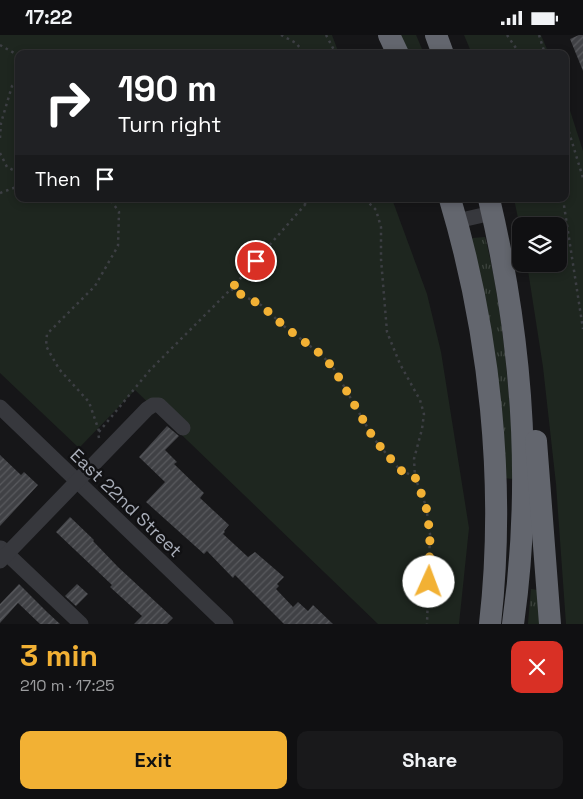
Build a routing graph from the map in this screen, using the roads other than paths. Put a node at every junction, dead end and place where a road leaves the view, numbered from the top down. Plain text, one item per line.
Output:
1 (389, 35) edge
2 (436, 35) edge
3 (396, 50) edge
4 (442, 50) edge
5 (451, 202) edge
6 (490, 206) edge
7 (457, 221) junction
8 (502, 256) junction
9 (0, 407) edge
10 (183, 427) dead end
11 (76, 481) junction
12 (2, 554) edge
13 (81, 624) edge
14 (226, 624) edge
15 (490, 624) edge
16 (513, 624) edge
17 (550, 624) edge

1 - 3 highway
2 - 4 highway
5 - 7 highway
6 - 7 street
6 - 8 highway
7 - 15 highway
8 - 16 highway
8 - 17 highway
9 - 11 street, East 22nd Street
10 - 11 street
11 - 12 street
11 - 14 street, East 22nd Street
12 - 13 street

